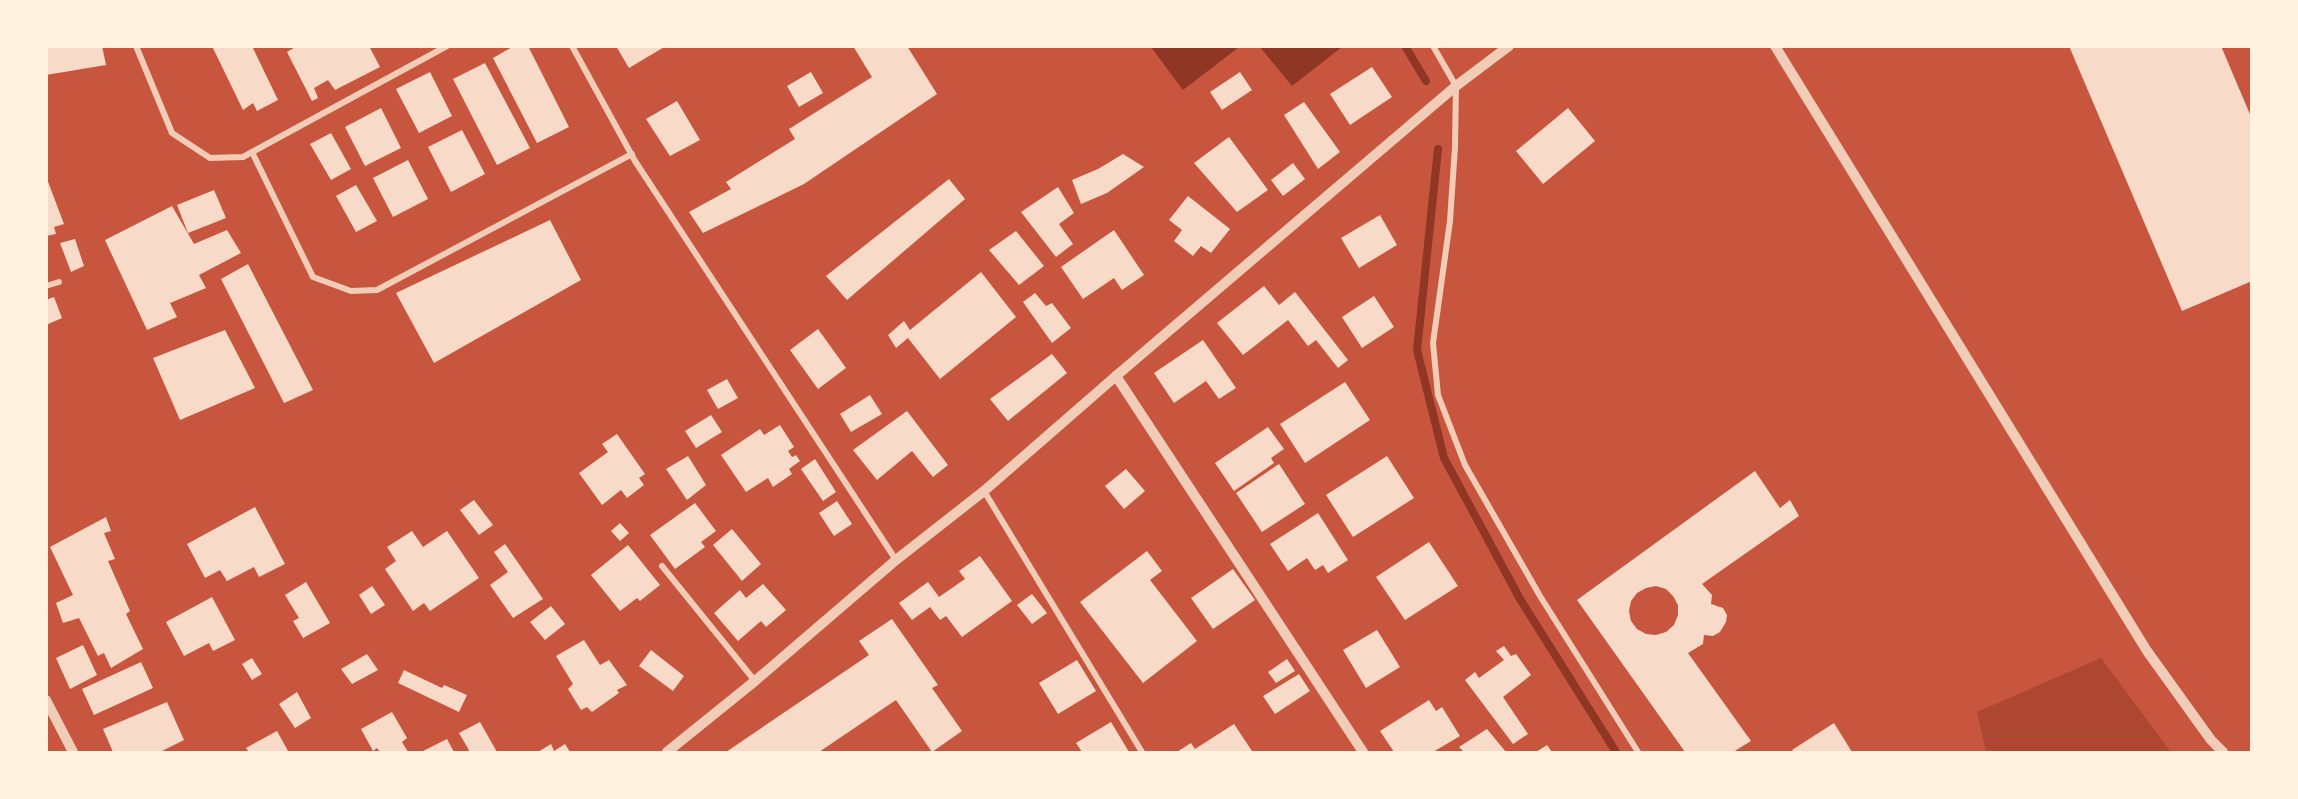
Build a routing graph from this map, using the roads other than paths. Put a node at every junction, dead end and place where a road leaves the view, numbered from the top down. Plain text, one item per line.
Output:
1 (136, 46) edge
2 (447, 46) edge
3 (572, 46) edge
4 (1432, 46) edge
5 (1509, 46) edge
6 (1775, 46) edge
7 (1456, 86) junction
8 (252, 152) junction
9 (632, 154) junction
10 (59, 282) dead end
11 (46, 286) edge
12 (1116, 376) junction
13 (984, 491) junction
14 (896, 560) junction
15 (662, 566) dead end
16 (755, 681) junction
17 (46, 700) edge
18 (73, 753) edge
19 (667, 753) edge
20 (1142, 753) edge
21 (1363, 753) edge
22 (1638, 753) edge
23 (2223, 753) edge

1 - 8 street
2 - 8 street
3 - 9 street
4 - 7 street
5 - 7 street
6 - 23 street
7 - 12 street
7 - 22 street
8 - 9 street
9 - 14 street
10 - 11 street
12 - 13 street
12 - 21 street
13 - 14 street
13 - 20 street
14 - 16 street
15 - 16 street
16 - 19 street
17 - 18 street

